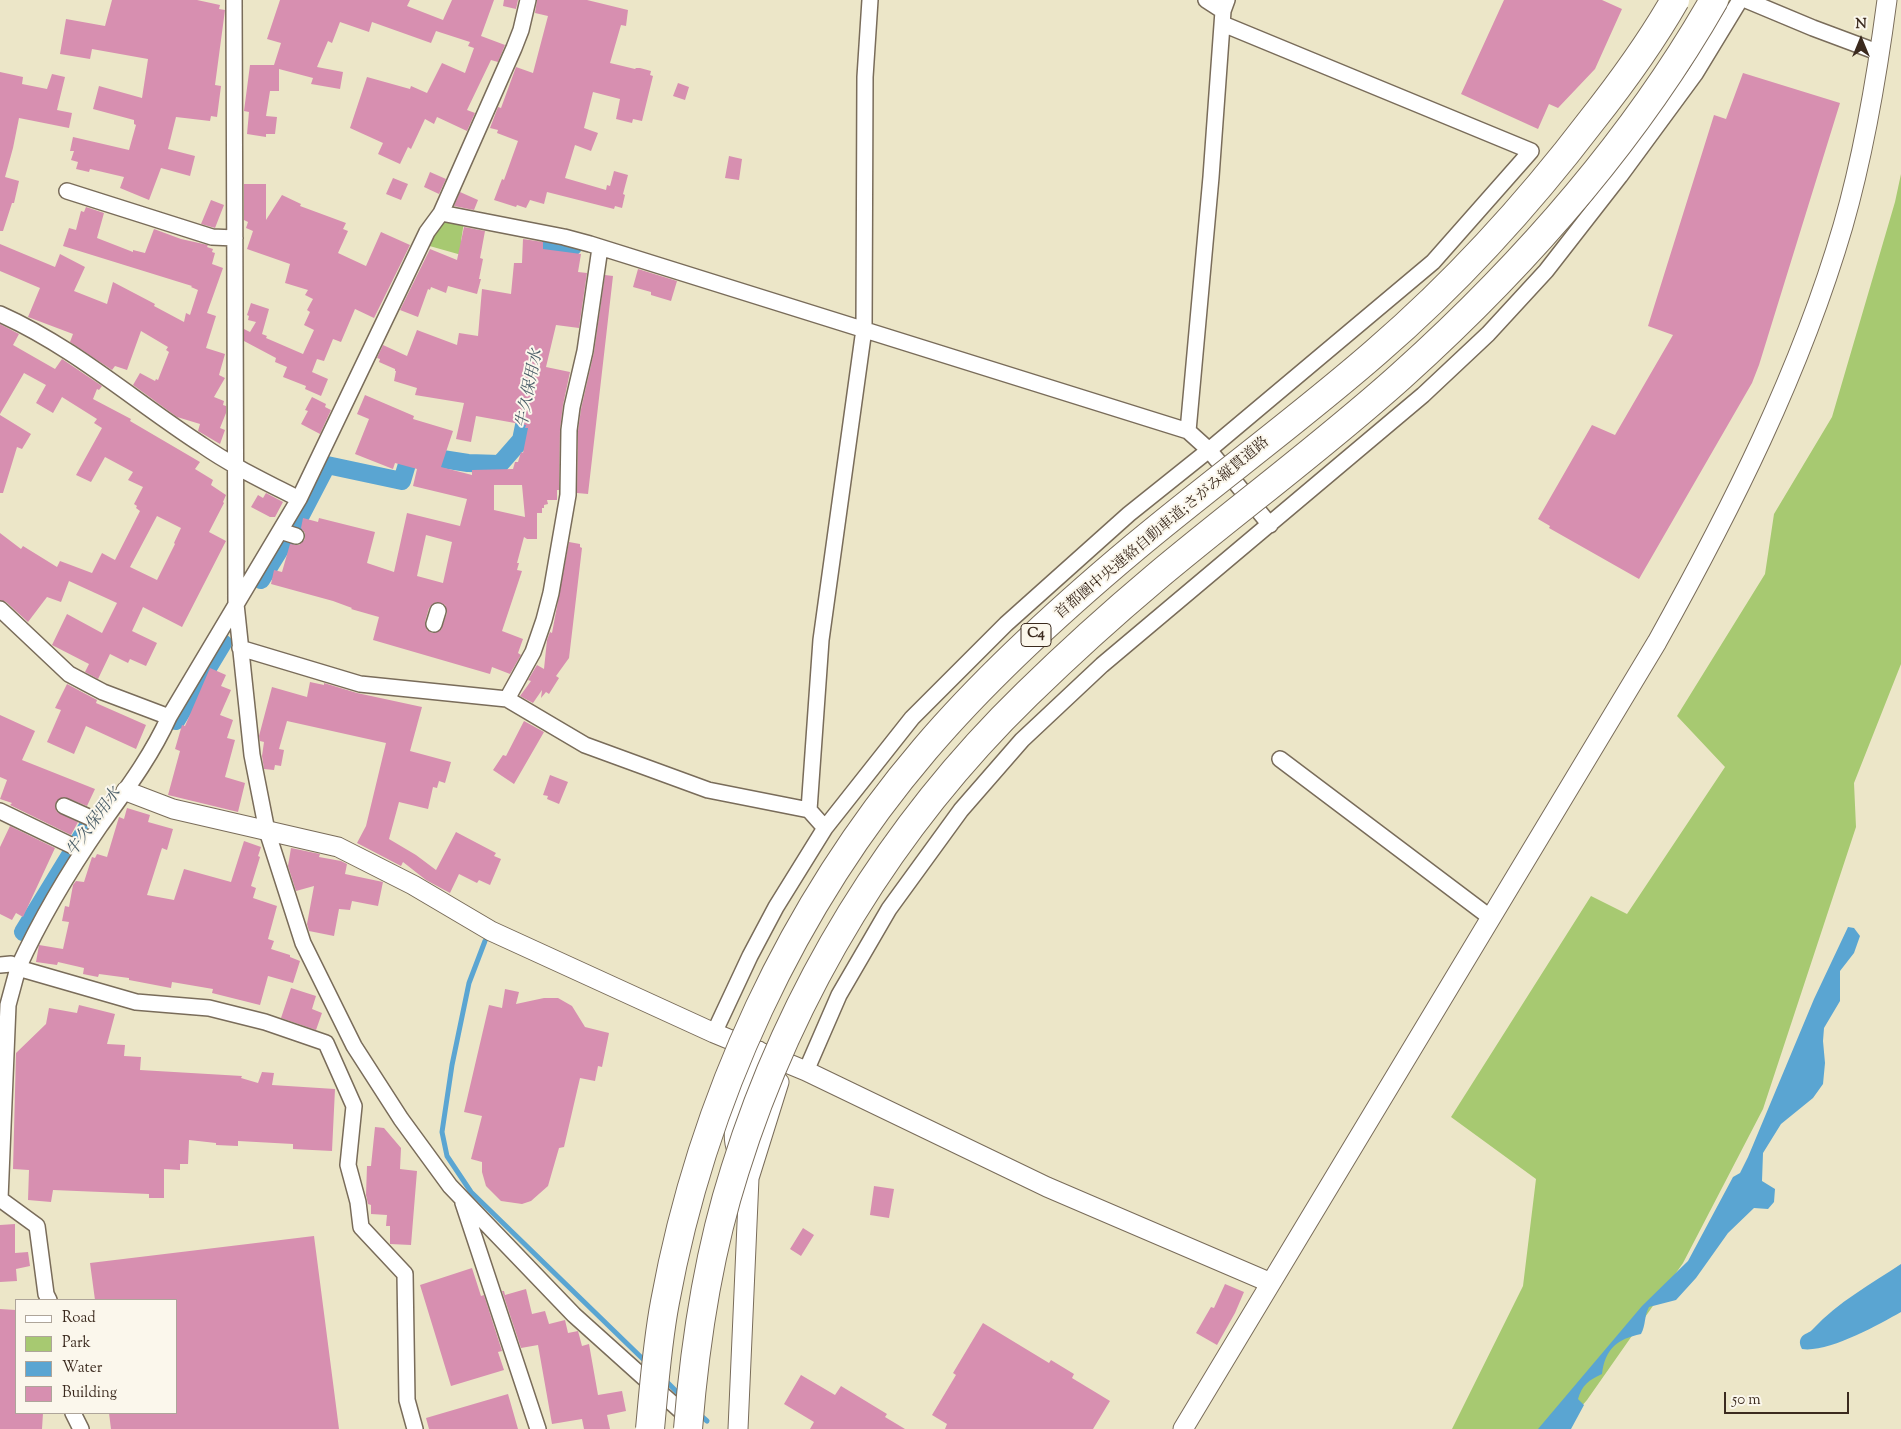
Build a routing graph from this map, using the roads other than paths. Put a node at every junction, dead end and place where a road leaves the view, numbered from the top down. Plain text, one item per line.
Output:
1 (234, 0) edge
2 (528, 0) edge
3 (870, 0) edge
4 (1206, 0) edge
5 (1675, 0) edge
6 (1714, 0) edge
7 (1740, 0) edge
8 (1746, 0) edge
9 (1886, 0) edge
10 (1224, 11) edge
11 (1880, 52) junction
12 (67, 191) dead end
13 (441, 213) junction
14 (235, 238) junction
15 (600, 248) junction
16 (0, 314) edge
17 (864, 329) junction
18 (1188, 431) junction
19 (1210, 450) junction
20 (237, 466) junction
21 (298, 500) junction
22 (1270, 525) junction
23 (236, 604) junction
24 (0, 609) edge
25 (240, 648) junction
26 (507, 699) junction
27 (169, 717) junction
28 (1280, 759) dead end
29 (126, 791) junction
30 (64, 806) dead end
31 (809, 810) junction
32 (0, 811) edge
33 (97, 821) junction
34 (825, 828) junction
35 (267, 831) junction
36 (77, 848) junction
37 (1491, 918) junction
38 (0, 965) edge
39 (18, 968) junction
40 (714, 1033) junction
41 (759, 1051) junction
42 (785, 1063) junction
43 (3, 1065) edge
44 (806, 1071) junction
45 (750, 1178) junction
46 (461, 1197) junction
47 (0, 1199) edge
48 (1271, 1283) junction
49 (48, 1299) edge
50 (74, 1414) edge
51 (81, 1429) edge
52 (415, 1429) edge
53 (538, 1429) edge
54 (650, 1429) edge
55 (688, 1429) edge
56 (700, 1429) edge
57 (738, 1429) edge
58 (1183, 1429) edge

1 - 14 street
2 - 13 street
3 - 17 street
4 - 10 street
5 - 54 highway, 首都圏中央連絡自動車道;さがみ縦貫道路 / C4, bridge
6 - 55 highway, C4, bridge
7 - 22 street
8 - 11 street
9 - 11 street
10 - 18 street
10 - 19 street
11 - 37 street
12 - 14 street
13 - 15 street
13 - 21 street
14 - 20 street
15 - 17 street
15 - 26 street
16 - 20 street
17 - 18 street
17 - 31 street
18 - 19 street
19 - 22 street
19 - 34 street
20 - 21 street
20 - 23 street
21 - 23 street
22 - 44 street
23 - 25 street
23 - 27 street
24 - 27 street
25 - 26 street
25 - 35 street
26 - 31 street
27 - 29 street
28 - 37 street
29 - 33 street
29 - 35 street
30 - 33 street
31 - 34 street
32 - 36 street
33 - 36 street
34 - 40 street
35 - 40 street
35 - 46 street
36 - 39 street
37 - 48 street
38 - 39 street
39 - 43 street
39 - 52 street
40 - 41 street
41 - 42 street
41 - 45 street
42 - 44 street
42 - 45 street
43 - 47 street
44 - 48 street
45 - 57 street
46 - 53 street
46 - 56 street
47 - 49 street
48 - 58 street
50 - 51 street

